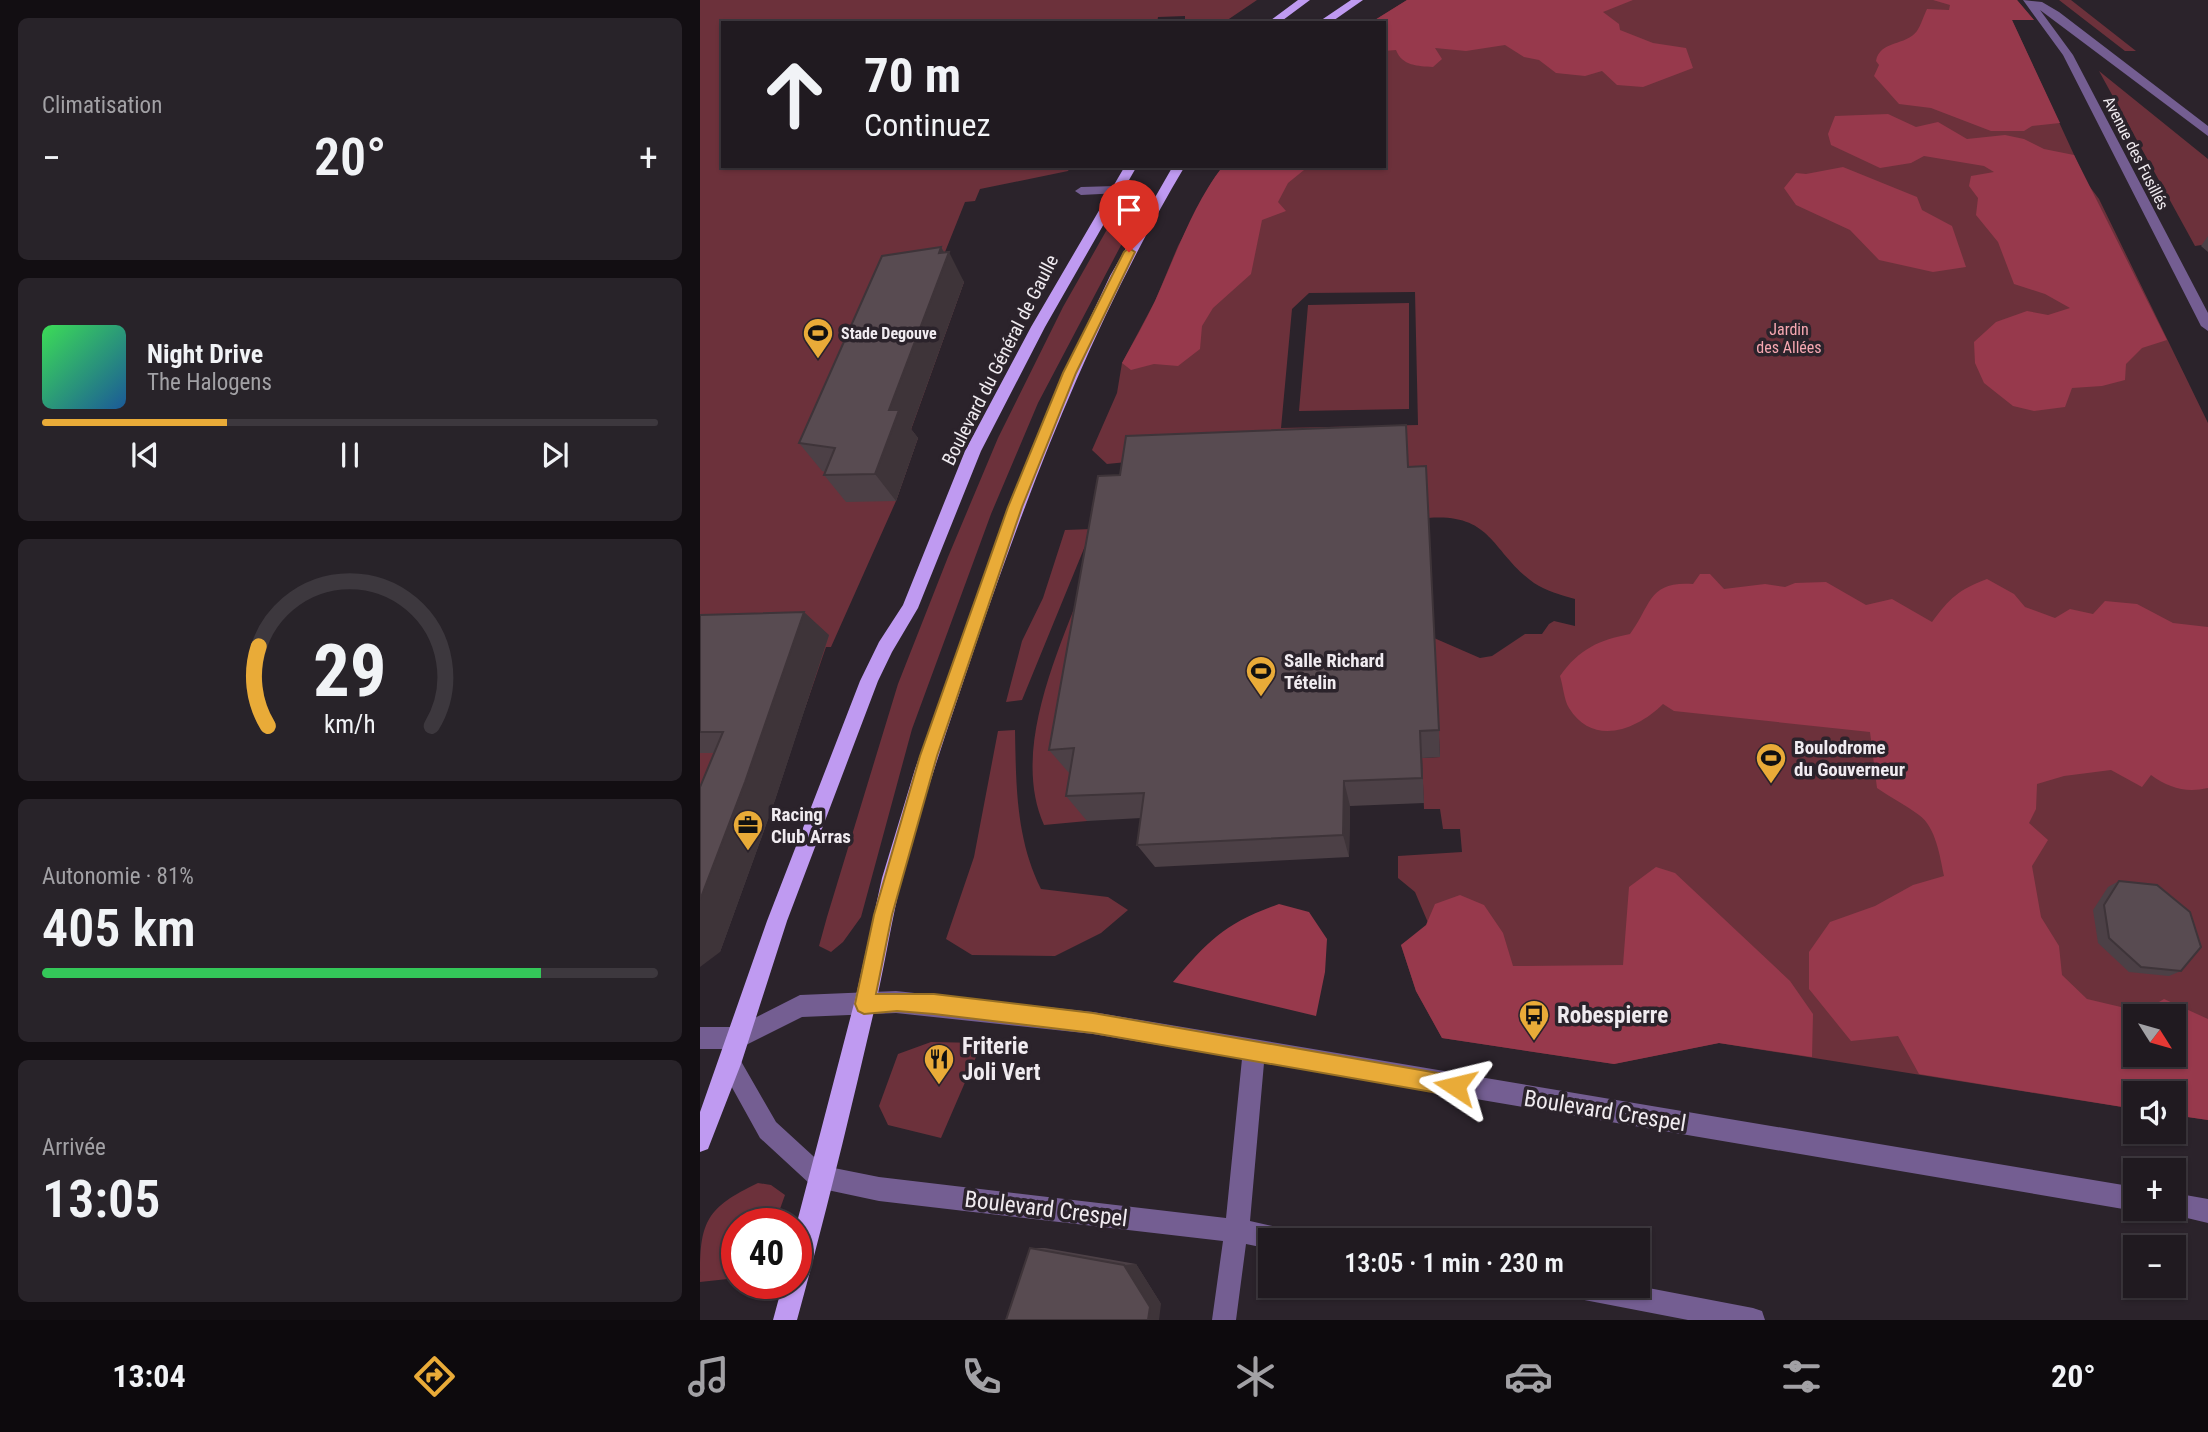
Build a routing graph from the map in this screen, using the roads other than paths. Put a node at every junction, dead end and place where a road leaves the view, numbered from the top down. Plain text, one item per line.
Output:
1 (1305, 0) edge
2 (1358, 0) edge
3 (2030, 0) edge
4 (1275, 21) edge
5 (1325, 21) edge
6 (2208, 132) edge
7 (1130, 168) edge
8 (1178, 168) edge
9 (1116, 190) junction
10 (1081, 191) dead end
11 (2208, 326) edge
12 (864, 1004) junction
13 (700, 1038) edge
14 (738, 1038) junction
15 (1254, 1051) junction
16 (730, 1064) junction
17 (700, 1141) edge
18 (818, 1176) junction
19 (2123, 1197) edge
20 (811, 1208) edge
21 (2186, 1208) edge
22 (2208, 1211) edge
23 (1237, 1231) junction
24 (1258, 1235) edge
25 (1637, 1298) edge
26 (791, 1299) edge
27 (785, 1320) edge
28 (1224, 1320) edge
29 (1753, 1320) edge

1 - 4 main road
2 - 5 main road
3 - 6 street
3 - 11 street, Avenue des Fusillés
7 - 9 main road, Boulevard du Général de Gaulle
8 - 12 main road
9 - 10 street
9 - 14 main road, Boulevard du Général de Gaulle
12 - 14 street, Boulevard Crespel
12 - 15 street, Boulevard Crespel
12 - 18 main road
13 - 14 street
14 - 16 main road, Boulevard du Général de Gaulle
15 - 19 street, Boulevard Crespel
15 - 23 street
16 - 17 main road, Boulevard du Général de Gaulle
16 - 18 street
18 - 20 main road
18 - 23 street, Boulevard Crespel
21 - 22 street
23 - 24 street, Boulevard Crespel
23 - 28 street
25 - 29 street
26 - 27 main road

